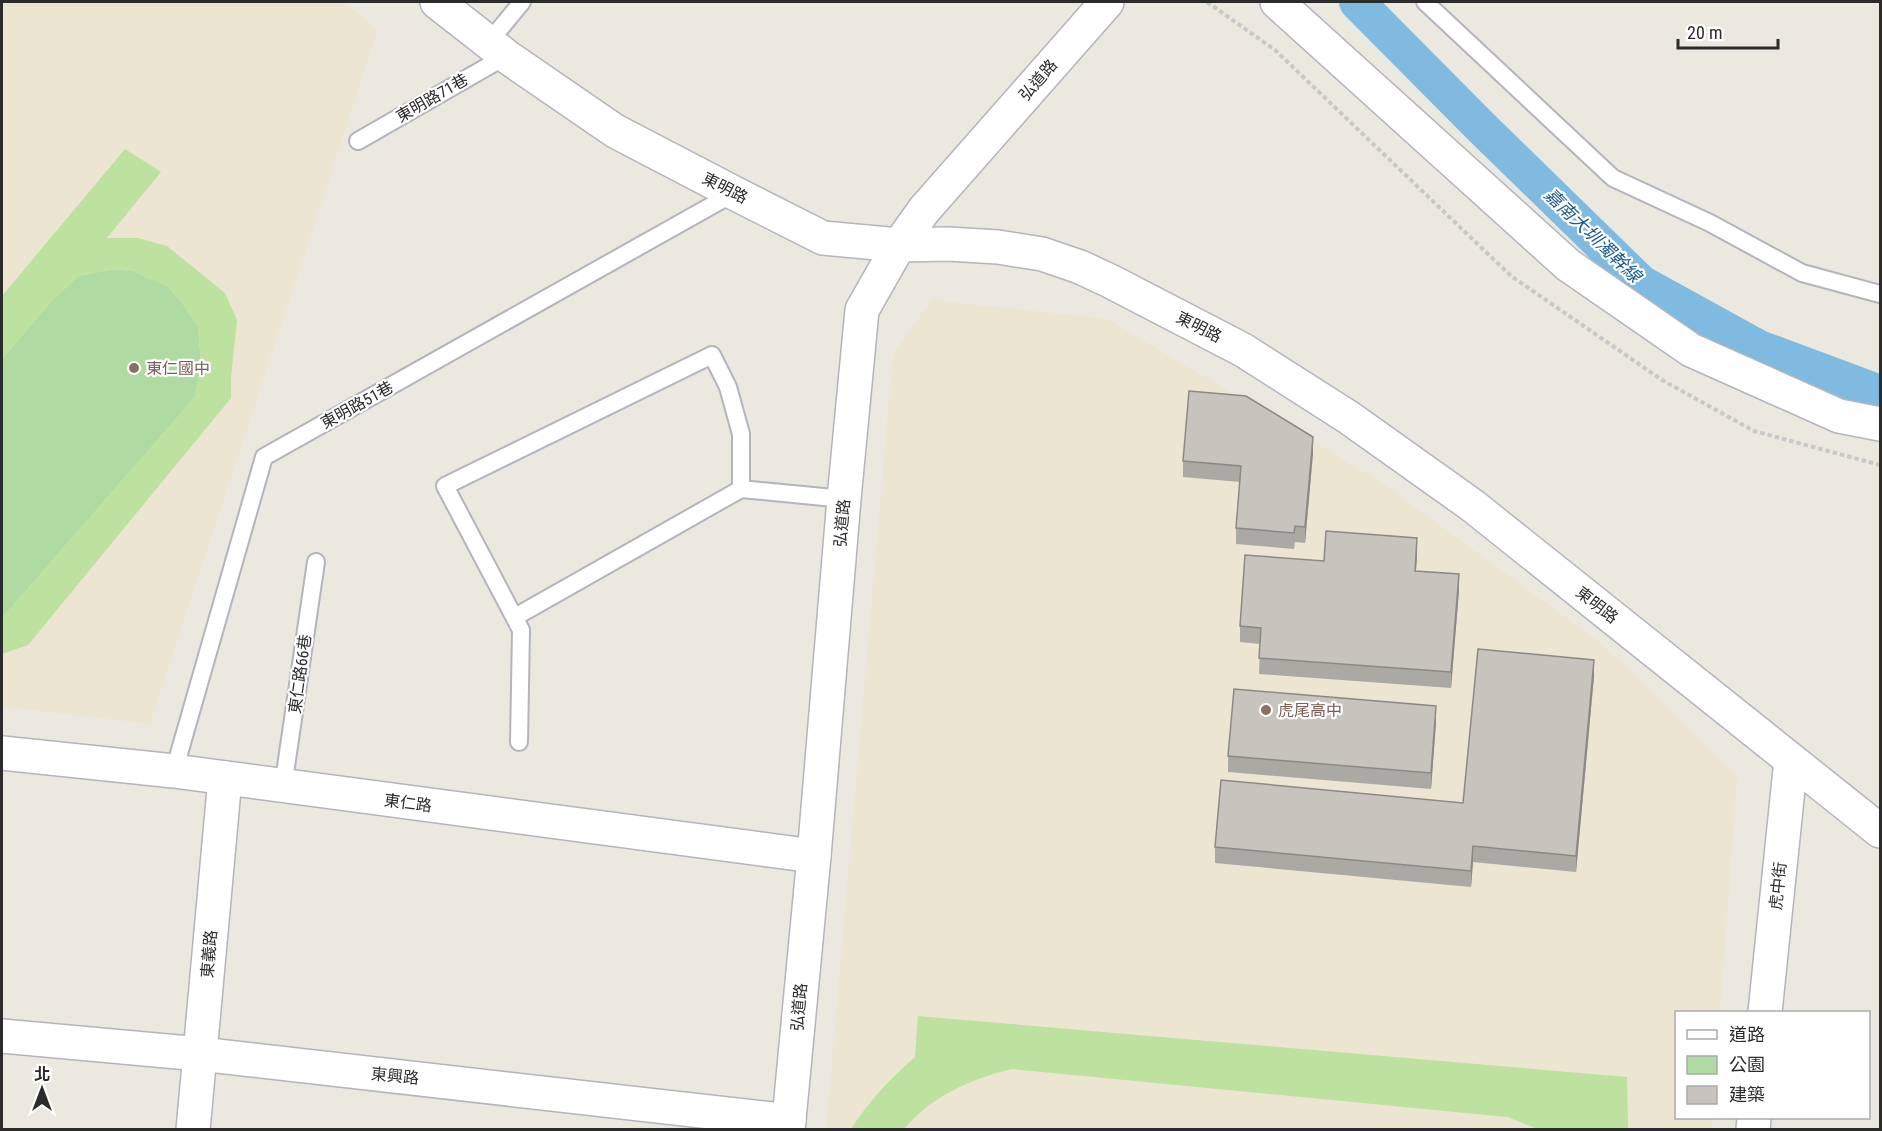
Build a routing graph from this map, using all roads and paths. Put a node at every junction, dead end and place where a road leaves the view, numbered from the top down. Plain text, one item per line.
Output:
1 (437, 2) edge
2 (522, 2) edge
3 (1107, 2) edge
4 (1277, 2) edge
5 (1425, 2) edge
6 (497, 49) junction
7 (358, 141) dead end
8 (734, 193) junction
9 (899, 245) junction
10 (1881, 294) edge
11 (1881, 424) edge
12 (741, 489) junction
13 (844, 499) junction
14 (316, 562) dead end
15 (515, 617) junction
16 (519, 742) dead end
17 (2, 753) edge
18 (1791, 760) junction
19 (174, 771) junction
20 (225, 778) junction
21 (284, 787) junction
22 (1881, 831) edge
23 (814, 856) junction
24 (1765, 1011) edge
25 (2, 1036) edge
26 (200, 1054) junction
27 (788, 1125) edge
28 (194, 1130) edge

1 - 6 street, 東明路
2 - 6 lane
3 - 9 street, 弘道路
4 - 11 street
5 - 10 lane
6 - 7 lane, 東明路71巷
6 - 8 street, 東明路
8 - 9 street, 東明路
8 - 19 lane, 東明路51巷
9 - 13 street, 弘道路
9 - 18 street, 東明路
12 - 13 lane
12 - 15 lane
12 - 15 lane
13 - 23 street, 弘道路
14 - 21 lane, 東仁路66巷
15 - 16 lane
17 - 19 street, 東仁路
18 - 22 street, 東明路
18 - 24 street, 虎中街
19 - 20 street, 東仁路
20 - 21 street, 東仁路
20 - 26 street, 東義路
21 - 23 street, 東仁路
23 - 27 street, 弘道路
25 - 26 street, 東興路
26 - 27 street, 東興路
26 - 28 street, 東義路

